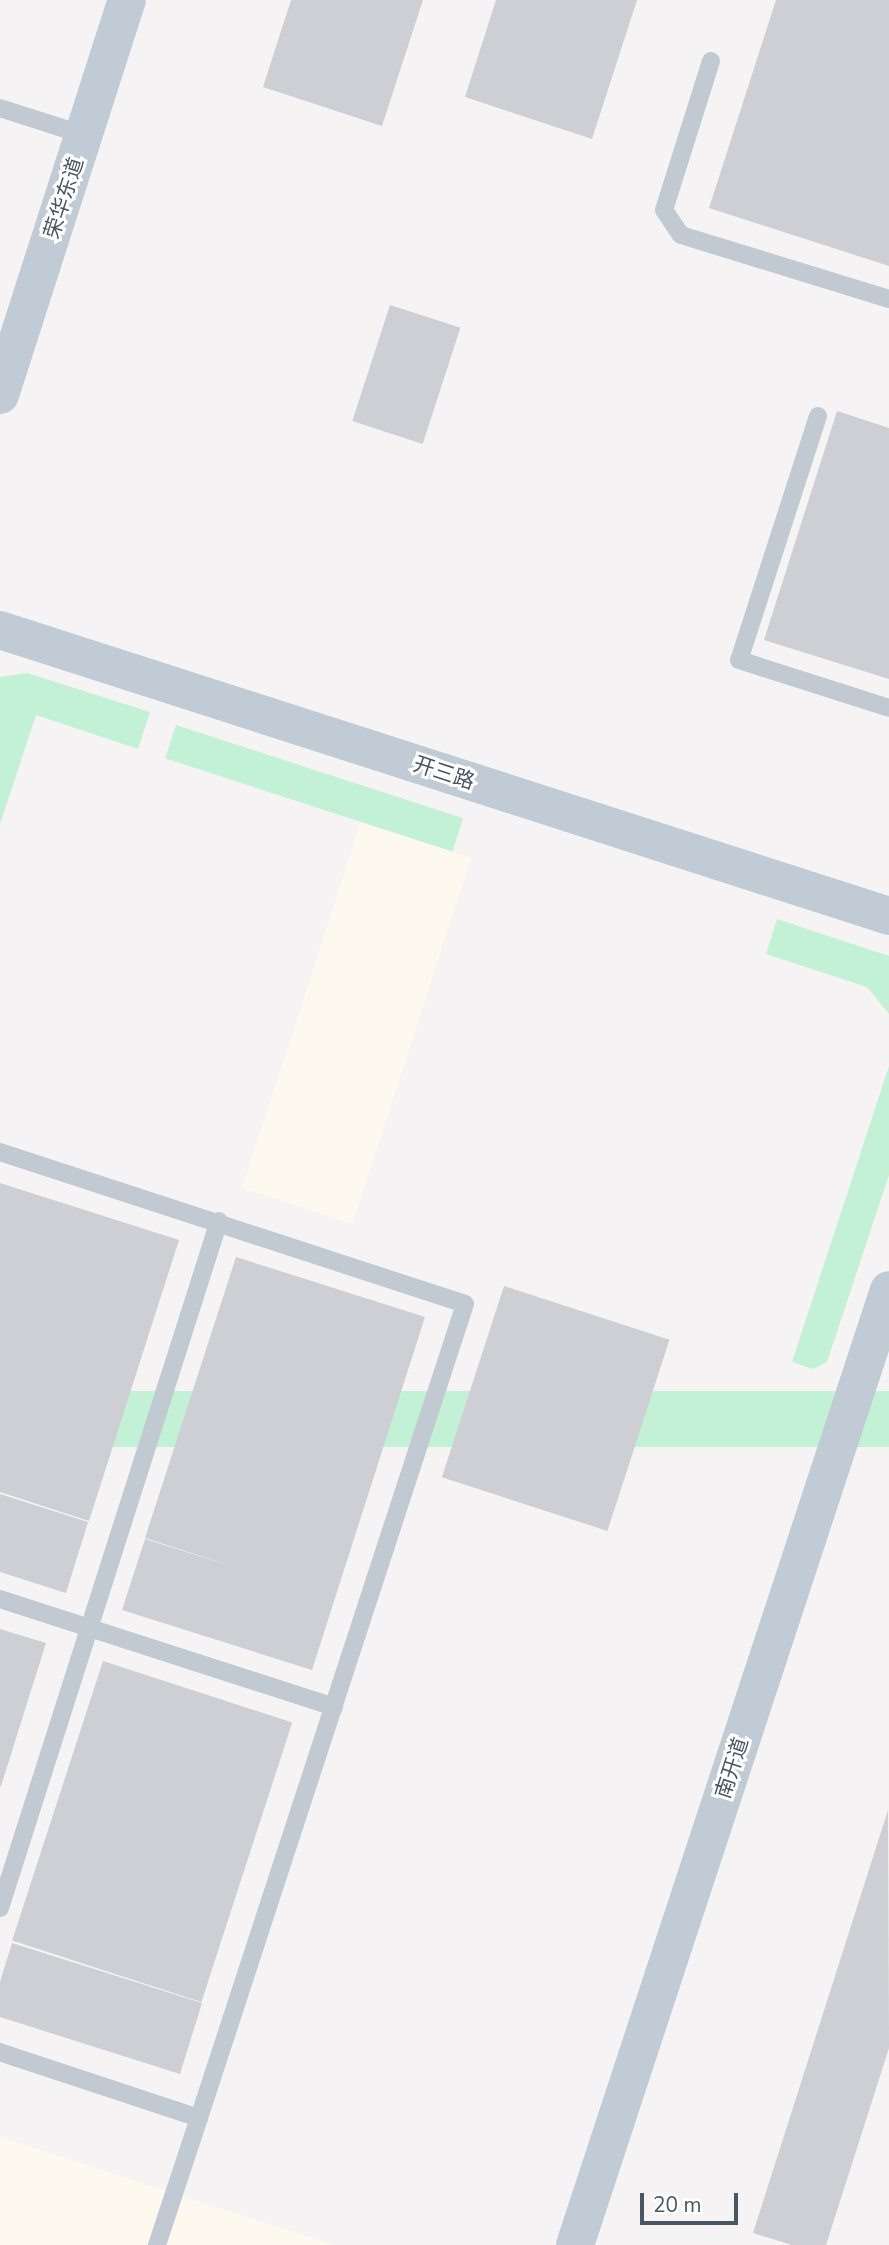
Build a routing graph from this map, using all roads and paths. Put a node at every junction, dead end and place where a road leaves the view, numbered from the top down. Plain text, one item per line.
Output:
1 (127, 0) edge
2 (711, 61) dead end
3 (0, 108) edge
4 (84, 135) junction
5 (889, 299) edge
6 (0, 396) edge
7 (818, 416) dead end
8 (0, 630) edge
9 (889, 708) edge
10 (889, 916) edge
11 (0, 1152) edge
12 (219, 1221) junction
13 (889, 1290) edge
14 (0, 1599) edge
15 (89, 1628) junction
16 (334, 1707) junction
17 (0, 1908) edge
18 (0, 2052) edge
19 (200, 2118) junction
20 (157, 2245) edge
21 (575, 2245) edge

1 - 4 street, 荣华东道
2 - 5 lane
3 - 4 lane
4 - 6 street, 荣华东道
7 - 9 lane
8 - 10 street, 开三路
11 - 12 lane
12 - 15 lane
12 - 16 lane
13 - 21 street, 南开道
14 - 15 lane
15 - 16 lane
15 - 17 lane
16 - 19 lane
18 - 19 lane
19 - 20 lane

